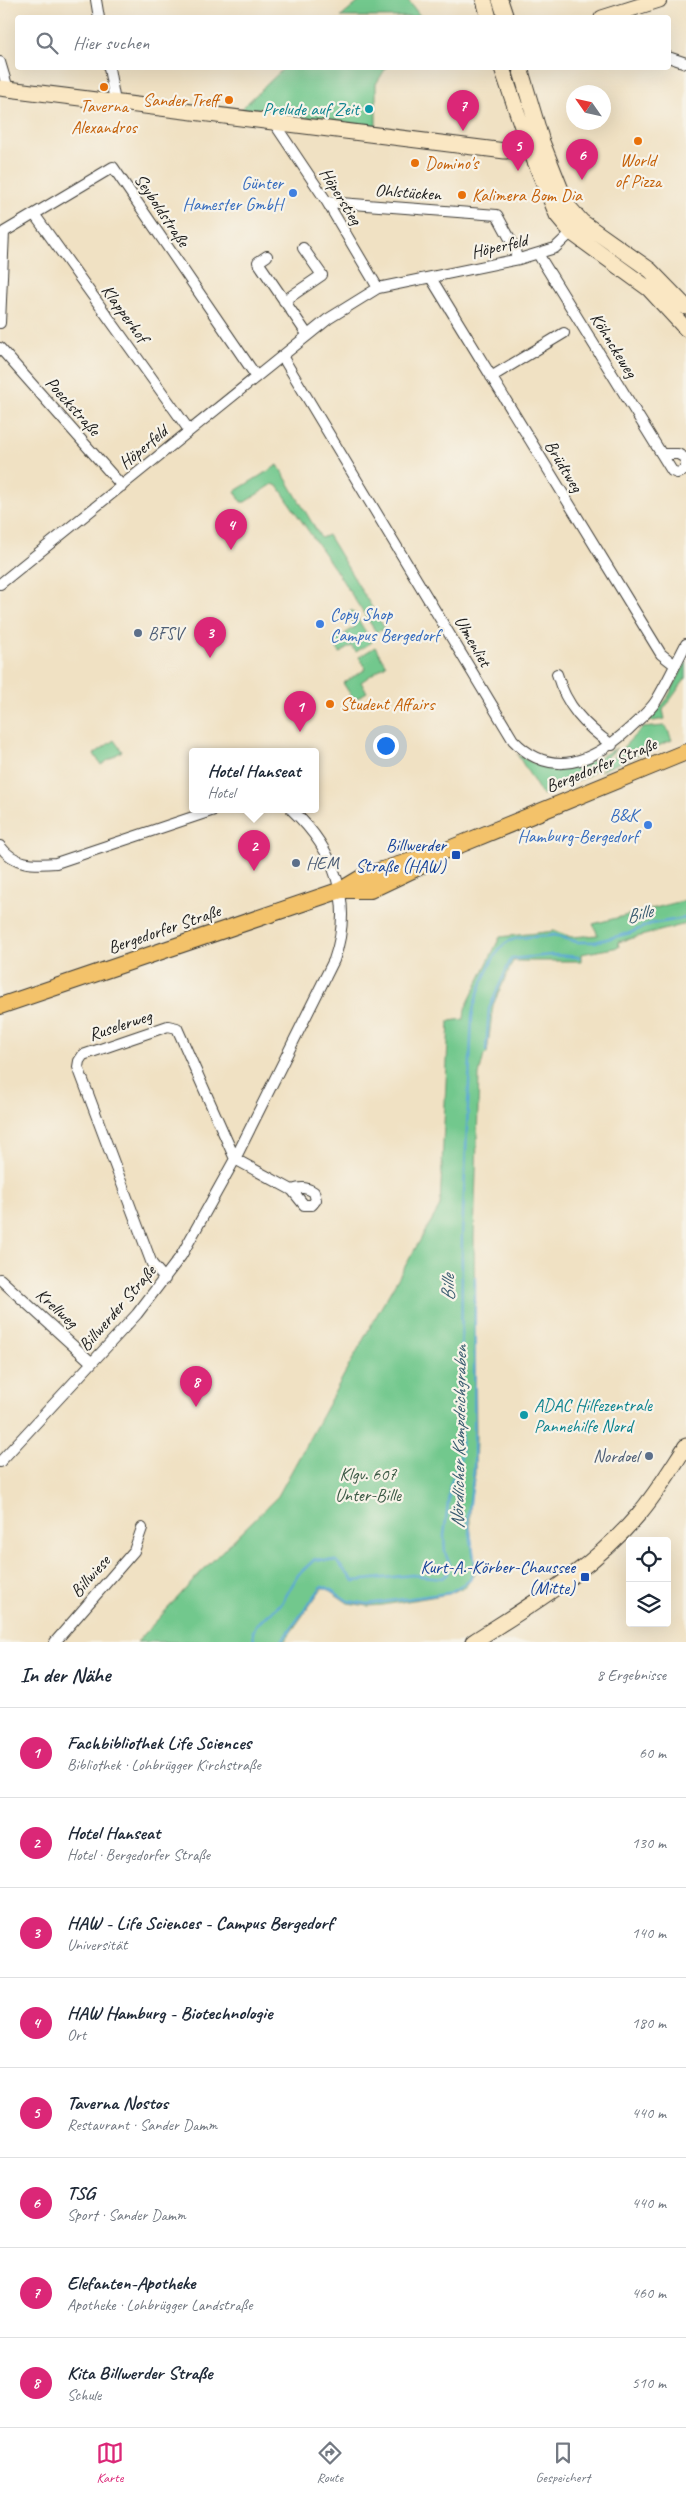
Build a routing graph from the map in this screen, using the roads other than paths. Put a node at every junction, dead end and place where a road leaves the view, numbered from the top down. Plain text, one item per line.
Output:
1 (96, 0) edge
2 (484, 0) edge
3 (500, 0) edge
4 (655, 0) edge
5 (98, 15) edge
6 (488, 15) edge
7 (505, 15) edge
8 (613, 15) edge
9 (671, 58) edge
10 (0, 62) edge
11 (686, 63) edge
12 (109, 70) edge
13 (503, 70) edge
14 (520, 70) edge
15 (4, 88) edge
16 (115, 102) junction
17 (274, 123) junction
18 (535, 145) junction
19 (327, 202) junction
20 (34, 214) junction
21 (577, 227) junction
22 (303, 248) dead end
23 (538, 254) junction
24 (267, 256) dead end
25 (517, 260) junction
26 (431, 278) junction
27 (378, 288) junction
28 (284, 301) junction
29 (681, 304) edge
30 (0, 323) edge
31 (686, 329) edge
32 (564, 333) dead end
33 (307, 334) junction
34 (0, 348) edge
35 (282, 356) junction
36 (256, 376) junction
37 (491, 377) junction
38 (189, 430) junction
39 (662, 454) junction
40 (686, 464) edge
41 (122, 486) junction
42 (0, 584) edge
43 (686, 644) edge
44 (675, 665) junction
45 (557, 674) dead end
46 (612, 744) junction
47 (686, 752) edge
48 (205, 813) edge
49 (294, 813) edge
50 (0, 846) edge
51 (341, 890) junction
52 (0, 1006) edge
53 (235, 1159) junction
54 (292, 1190) dead end
55 (0, 1279) edge
56 (165, 1279) junction
57 (91, 1362) junction
58 (686, 1446) edge
59 (0, 1462) edge
60 (142, 1528) dead end
61 (56, 1642) edge
62 (473, 1642) edge

1 - 5 street
2 - 6 main road
3 - 7 main road
4 - 8 main road
9 - 11 street
10 - 15 street
12 - 16 street
13 - 18 main road
14 - 18 main road
15 - 16 main road
16 - 17 main road
17 - 18 main road
17 - 19 street, Höperstieg
18 - 21 main road
19 - 25 street, Ohlstücken
19 - 27 street, Höperstieg
20 - 30 street, Seyboldstraße
20 - 36 street, Seyboldstraße
20 - 38 street, Klapperhof
21 - 23 street, Höperfeld
21 - 29 main road
22 - 28 street
23 - 25 street, Höperfeld
23 - 39 street, Köhnckeweg
24 - 28 street
25 - 26 street, Höperfeld
26 - 27 street, Höperfeld
26 - 37 street, Brüdtweg
27 - 33 street, Höperfeld
28 - 33 street
29 - 31 main road
32 - 37 street
33 - 35 street, Höperfeld
34 - 41 street, Poeckstraße
35 - 36 street, Höperfeld
35 - 46 street, Ulmenliet
36 - 38 street, Höperfeld
37 - 44 street, Brüdtweg
38 - 41 street, Höperfeld
39 - 40 street, Köhnckeweg
39 - 40 street, Köhnckeweg
41 - 42 street, Höperfeld
43 - 44 street, Ulmenliet
44 - 46 street, Ulmenliet
45 - 46 street
47 - 51 main road, Bergedorfer Straße
48 - 50 street
49 - 51 street, Billwerder Straße
51 - 52 main road, Bergedorfer Straße
51 - 53 street, Billwerder Straße
53 - 54 street
53 - 56 street, Billwerder Straße
53 - 56 street, Ruselerweg
55 - 57 street, Krellweg
56 - 57 street, Billwerder Straße
57 - 59 street, Billwerder Straße
58 - 62 main road
60 - 61 street, Billwiese

